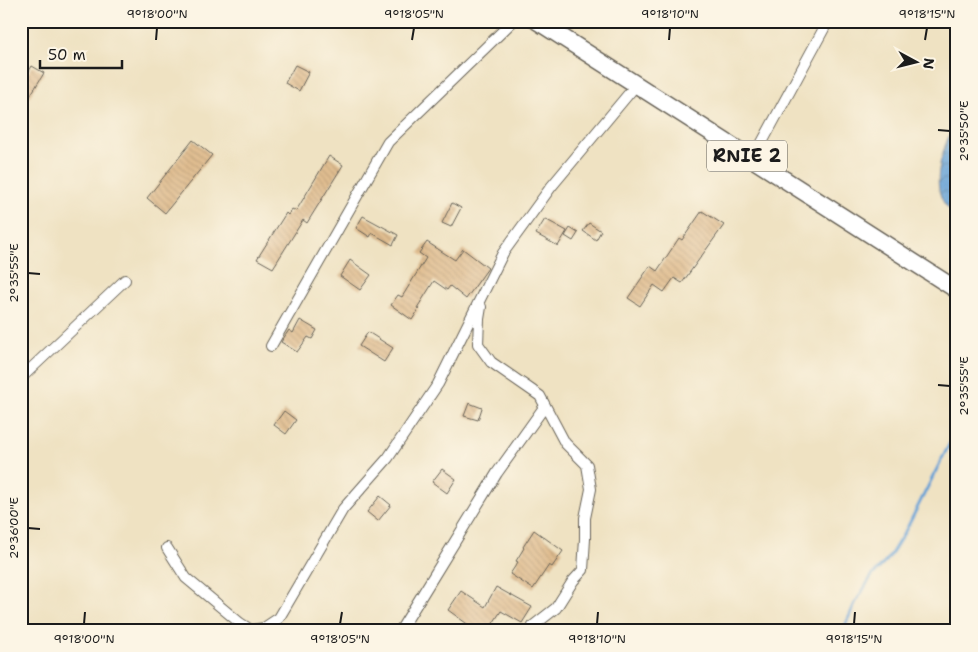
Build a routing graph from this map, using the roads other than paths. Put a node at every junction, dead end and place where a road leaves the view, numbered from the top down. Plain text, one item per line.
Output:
1 (513, 21) edge
2 (537, 21) edge
3 (828, 21) edge
4 (636, 85) junction
5 (753, 159) junction
6 (125, 280) dead end
7 (957, 290) edge
8 (484, 293) junction
9 (271, 346) dead end
10 (21, 378) edge
11 (545, 406) junction
12 (167, 548) dead end
13 (533, 626) dead end
14 (400, 631) edge

1 - 9 street
2 - 4 main road, RNIE 2
3 - 5 street
4 - 5 main road, RNIE 2
4 - 8 street
5 - 7 main road, RNIE 2
6 - 10 street
8 - 11 street
8 - 12 street
11 - 13 street
11 - 14 street

